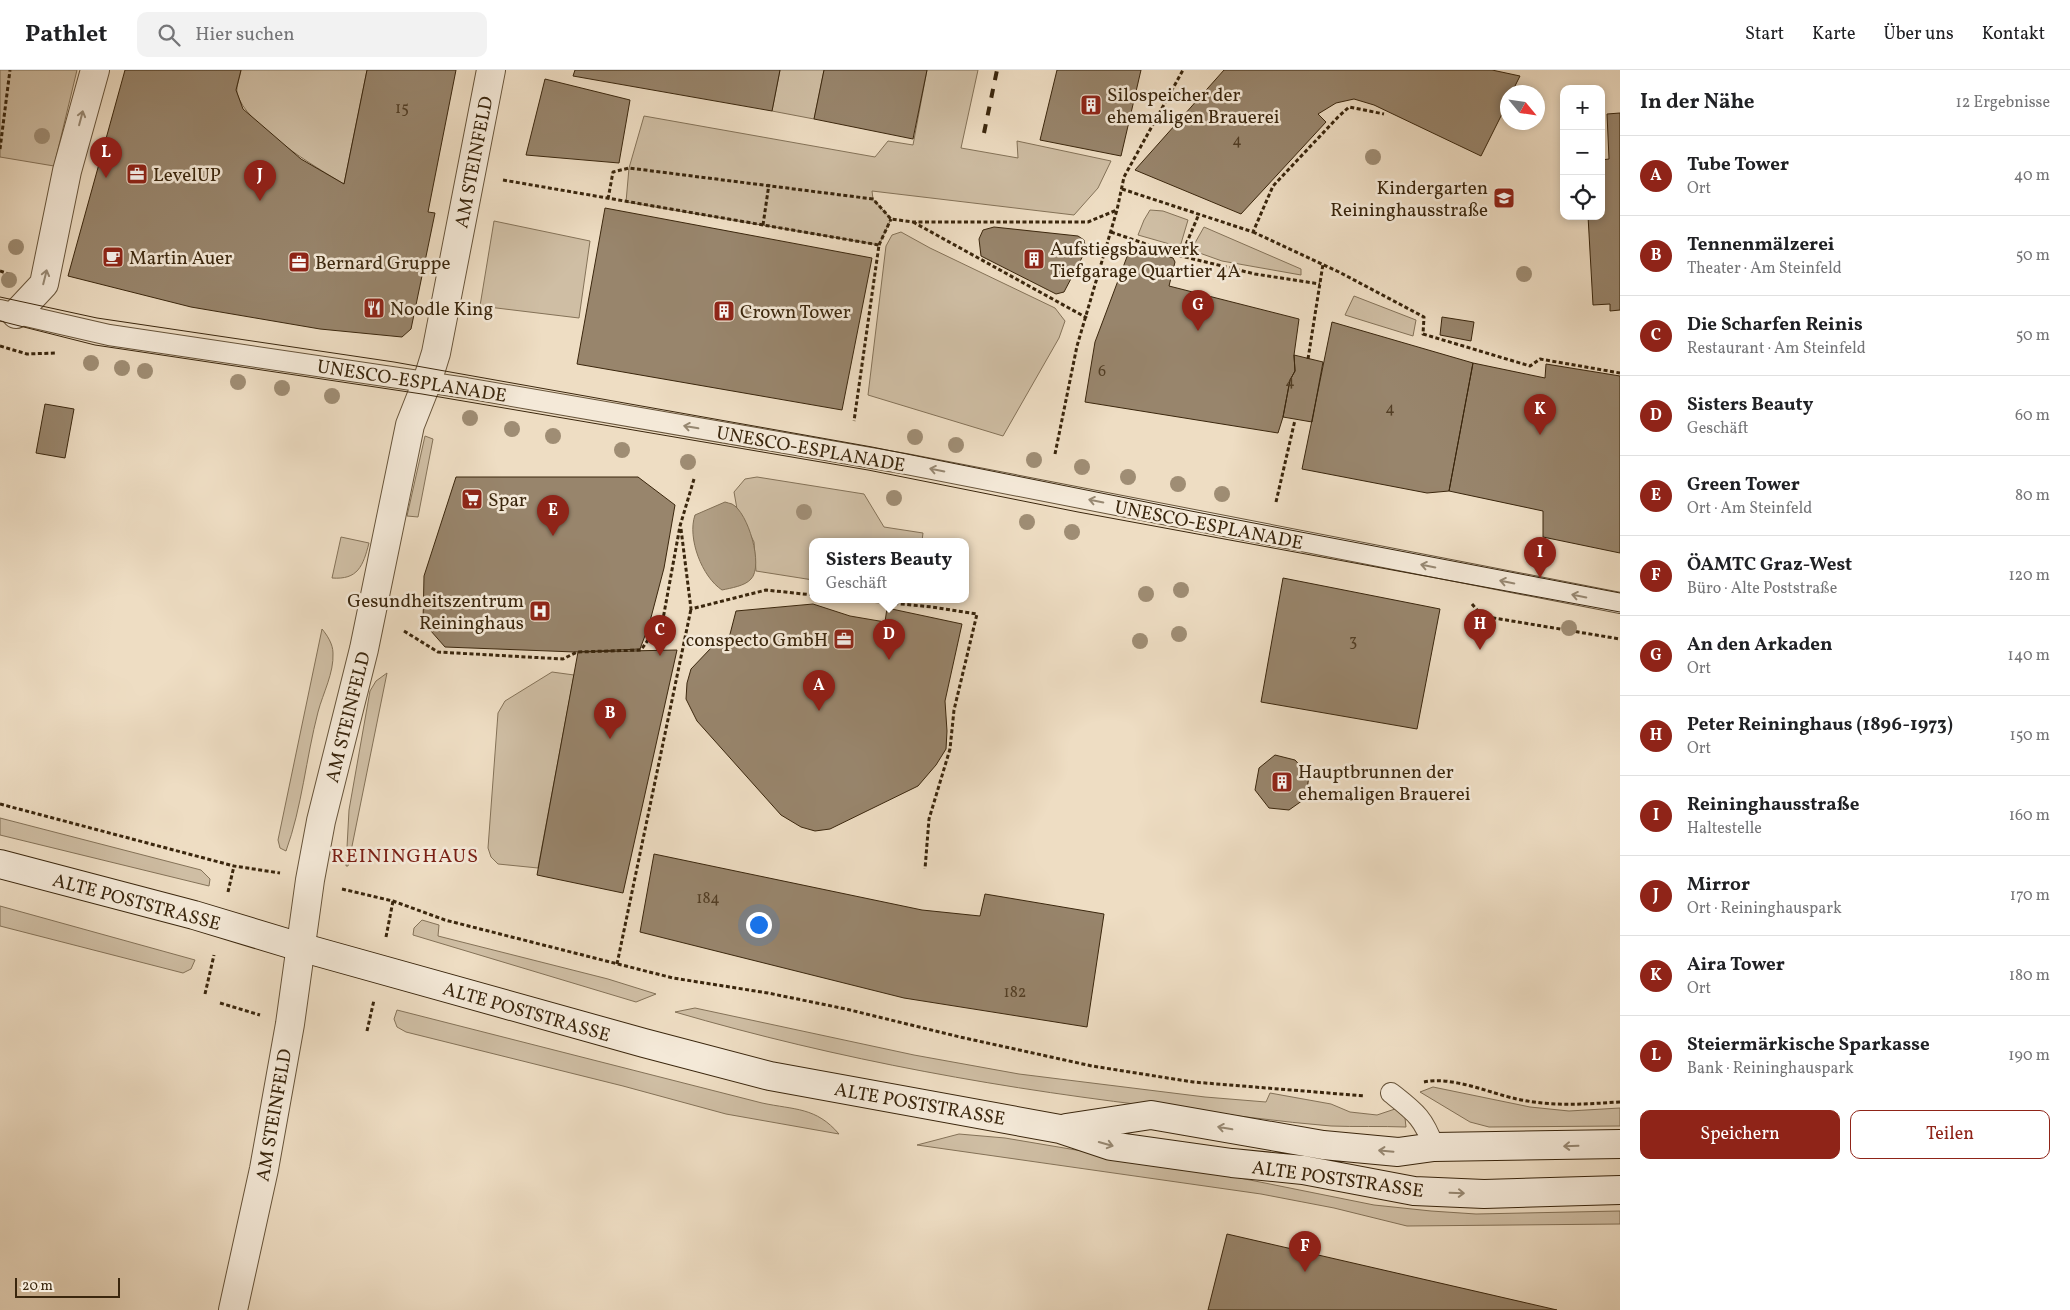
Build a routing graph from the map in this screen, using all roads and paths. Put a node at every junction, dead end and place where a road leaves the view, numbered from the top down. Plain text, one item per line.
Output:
1 (10, 70) edge
2 (95, 70) edge
3 (491, 70) edge
4 (1183, 70) edge
5 (1384, 114) dead end
6 (0, 149) edge
7 (499, 179) dead end
8 (768, 184) junction
9 (1122, 189) junction
10 (608, 199) junction
11 (1117, 210) junction
12 (1199, 214) junction
13 (891, 219) junction
14 (913, 222) junction
15 (763, 225) junction
16 (1111, 232) junction
17 (1253, 232) junction
18 (878, 245) junction
19 (1181, 256) junction
20 (1323, 264) junction
21 (1320, 284) junction
22 (8, 312) edge
23 (1087, 318) junction
24 (1308, 359) dead end
25 (1620, 373) edge
26 (427, 382) junction
27 (1295, 420) dead end
28 (854, 421) dead end
29 (1054, 454) dead end
30 (694, 479) dead end
31 (1276, 502) dead end
32 (680, 526) junction
33 (1430, 567) junction
34 (809, 595) edge
35 (890, 603) edge
36 (1620, 604) edge
37 (691, 609) junction
38 (404, 631) dead end
39 (1620, 640) edge
40 (0, 804) edge
41 (0, 864) edge
42 (924, 869) dead end
43 (270, 871) dead end
44 (356, 893) dead end
45 (393, 901) junction
46 (388, 928) dead end
47 (300, 947) junction
48 (617, 964) junction
49 (372, 1008) dead end
50 (367, 1032) dead end
51 (1391, 1093) junction
52 (1620, 1102) edge
53 (1060, 1129) junction
54 (1620, 1144) edge
55 (1434, 1147) junction
56 (1620, 1190) edge
57 (233, 1310) edge

1 - 6 path
22 -> 2 main road
3 - 26 main road, AM STEINFELD
4 - 9 path
5 - 17 path
7 - 10 path
8 - 10 path
8 - 13 path
8 - 15 path
9 - 11 path
9 - 12 path
10 - 15 path
11 - 14 path
11 - 16 path
12 - 17 path
12 - 19 path
13 - 14 path
13 - 18 path
14 - 23 path
15 - 18 path
16 - 19 path
16 - 23 path
17 - 20 path
18 - 28 path
19 - 21 path
20 - 21 path
20 - 25 path
21 - 24 path
22 - 26 lane, UNESCO-ESPLANADE
23 - 29 path
33 -> 26 lane, UNESCO-ESPLANADE
26 - 47 main road, AM STEINFELD
27 - 31 path
30 - 32 path
32 - 37 path
32 - 38 path
36 -> 33 lane, UNESCO-ESPLANADE
33 - 39 path
34 - 37 path
35 - 42 path
37 - 48 path
40 - 43 path
41 - 47 main road, ALTE POSTSTRASSE
44 - 45 path
45 - 46 path
45 - 48 path
47 - 53 main road, ALTE POSTSTRASSE
47 - 57 main road, AM STEINFELD
48 - 51 path
49 - 50 path
51 - 52 path
51 - 55 lane
55 -> 53 main road, ALTE POSTSTRASSE
53 -> 56 main road, ALTE POSTSTRASSE
54 -> 55 main road, ALTE POSTSTRASSE

